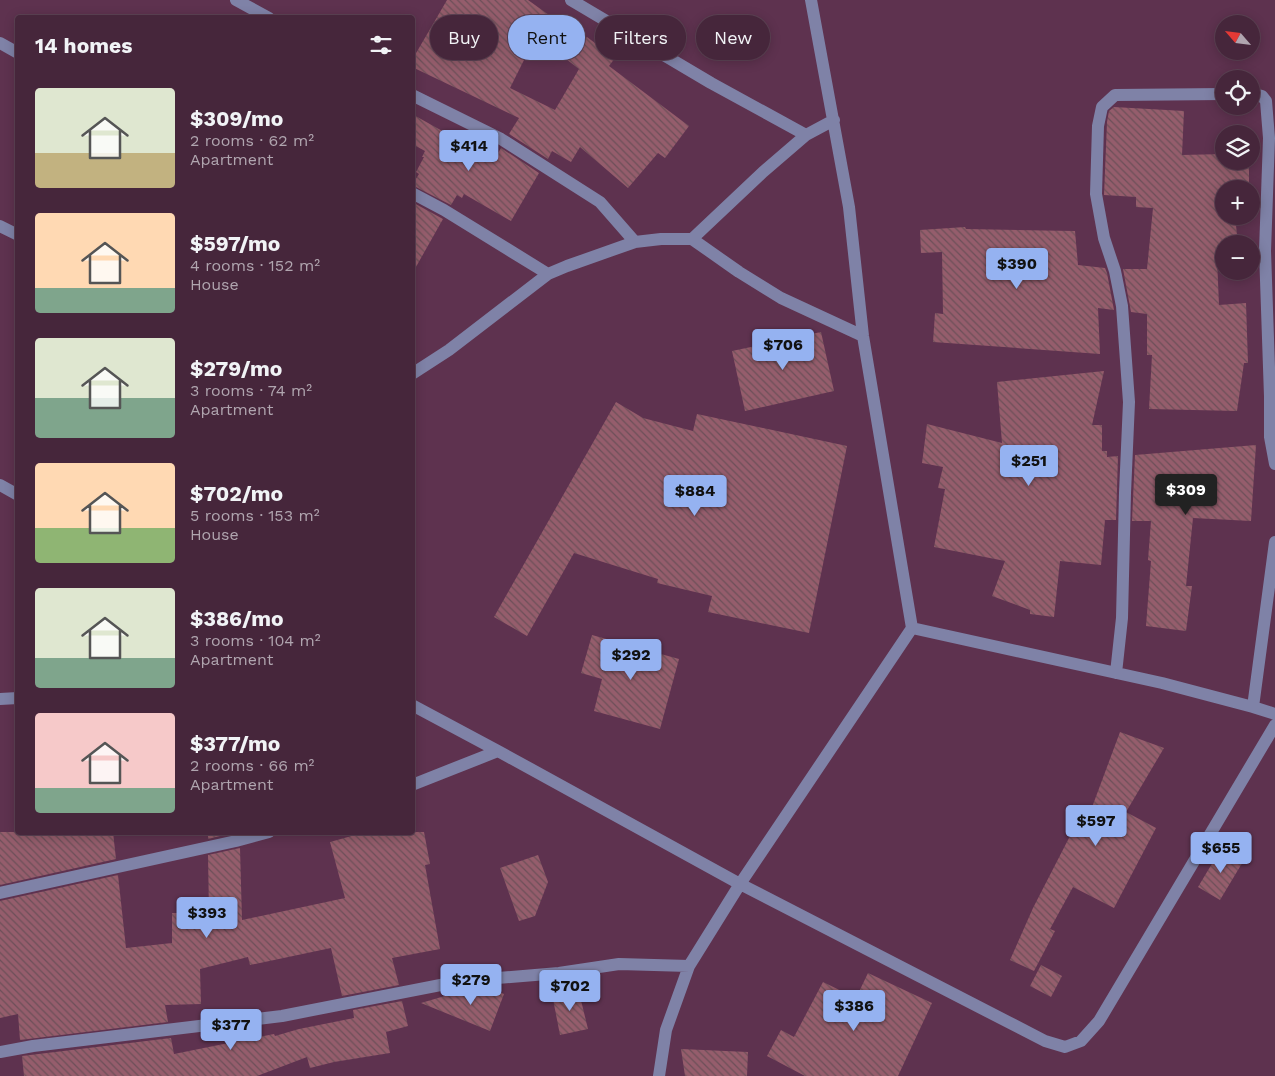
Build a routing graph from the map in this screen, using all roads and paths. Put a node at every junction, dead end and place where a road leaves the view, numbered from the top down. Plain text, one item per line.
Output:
1 (236, 0) edge
2 (571, 0) edge
3 (811, 0) edge
4 (264, 15) edge
5 (0, 43) edge
6 (15, 51) edge
7 (1215, 94) edge
8 (1260, 95) edge
9 (415, 96) edge
10 (834, 120) junction
11 (806, 135) junction
12 (415, 195) edge
13 (0, 226) edge
14 (15, 234) edge
15 (692, 239) junction
16 (635, 242) junction
17 (548, 274) junction
18 (863, 336) junction
19 (415, 372) edge
20 (1275, 464) edge
21 (0, 485) edge
22 (15, 493) edge
23 (1275, 542) edge
24 (912, 628) junction
25 (1116, 673) junction
26 (15, 698) edge
27 (0, 699) edge
28 (415, 707) edge
29 (1253, 707) junction
30 (1275, 714) edge
31 (1275, 725) edge
32 (498, 751) junction
33 (415, 784) edge
34 (258, 835) edge
35 (740, 884) junction
36 (0, 893) edge
37 (689, 966) junction
38 (0, 1052) edge
39 (659, 1076) edge

1 - 4 street
2 - 11 street
3 - 10 street
5 - 6 street
7 - 25 street
8 - 20 street
9 - 16 street
10 - 11 street
10 - 18 street
11 - 15 street
12 - 17 street
13 - 14 street
15 - 16 street
15 - 18 street
16 - 17 street
17 - 19 street
18 - 24 street
21 - 22 street
23 - 29 street
24 - 25 street
24 - 35 street
25 - 29 street
26 - 27 street
28 - 32 street
29 - 30 street
31 - 35 street
32 - 33 street
32 - 35 street
34 - 36 street
35 - 37 street
37 - 38 street
37 - 39 street

